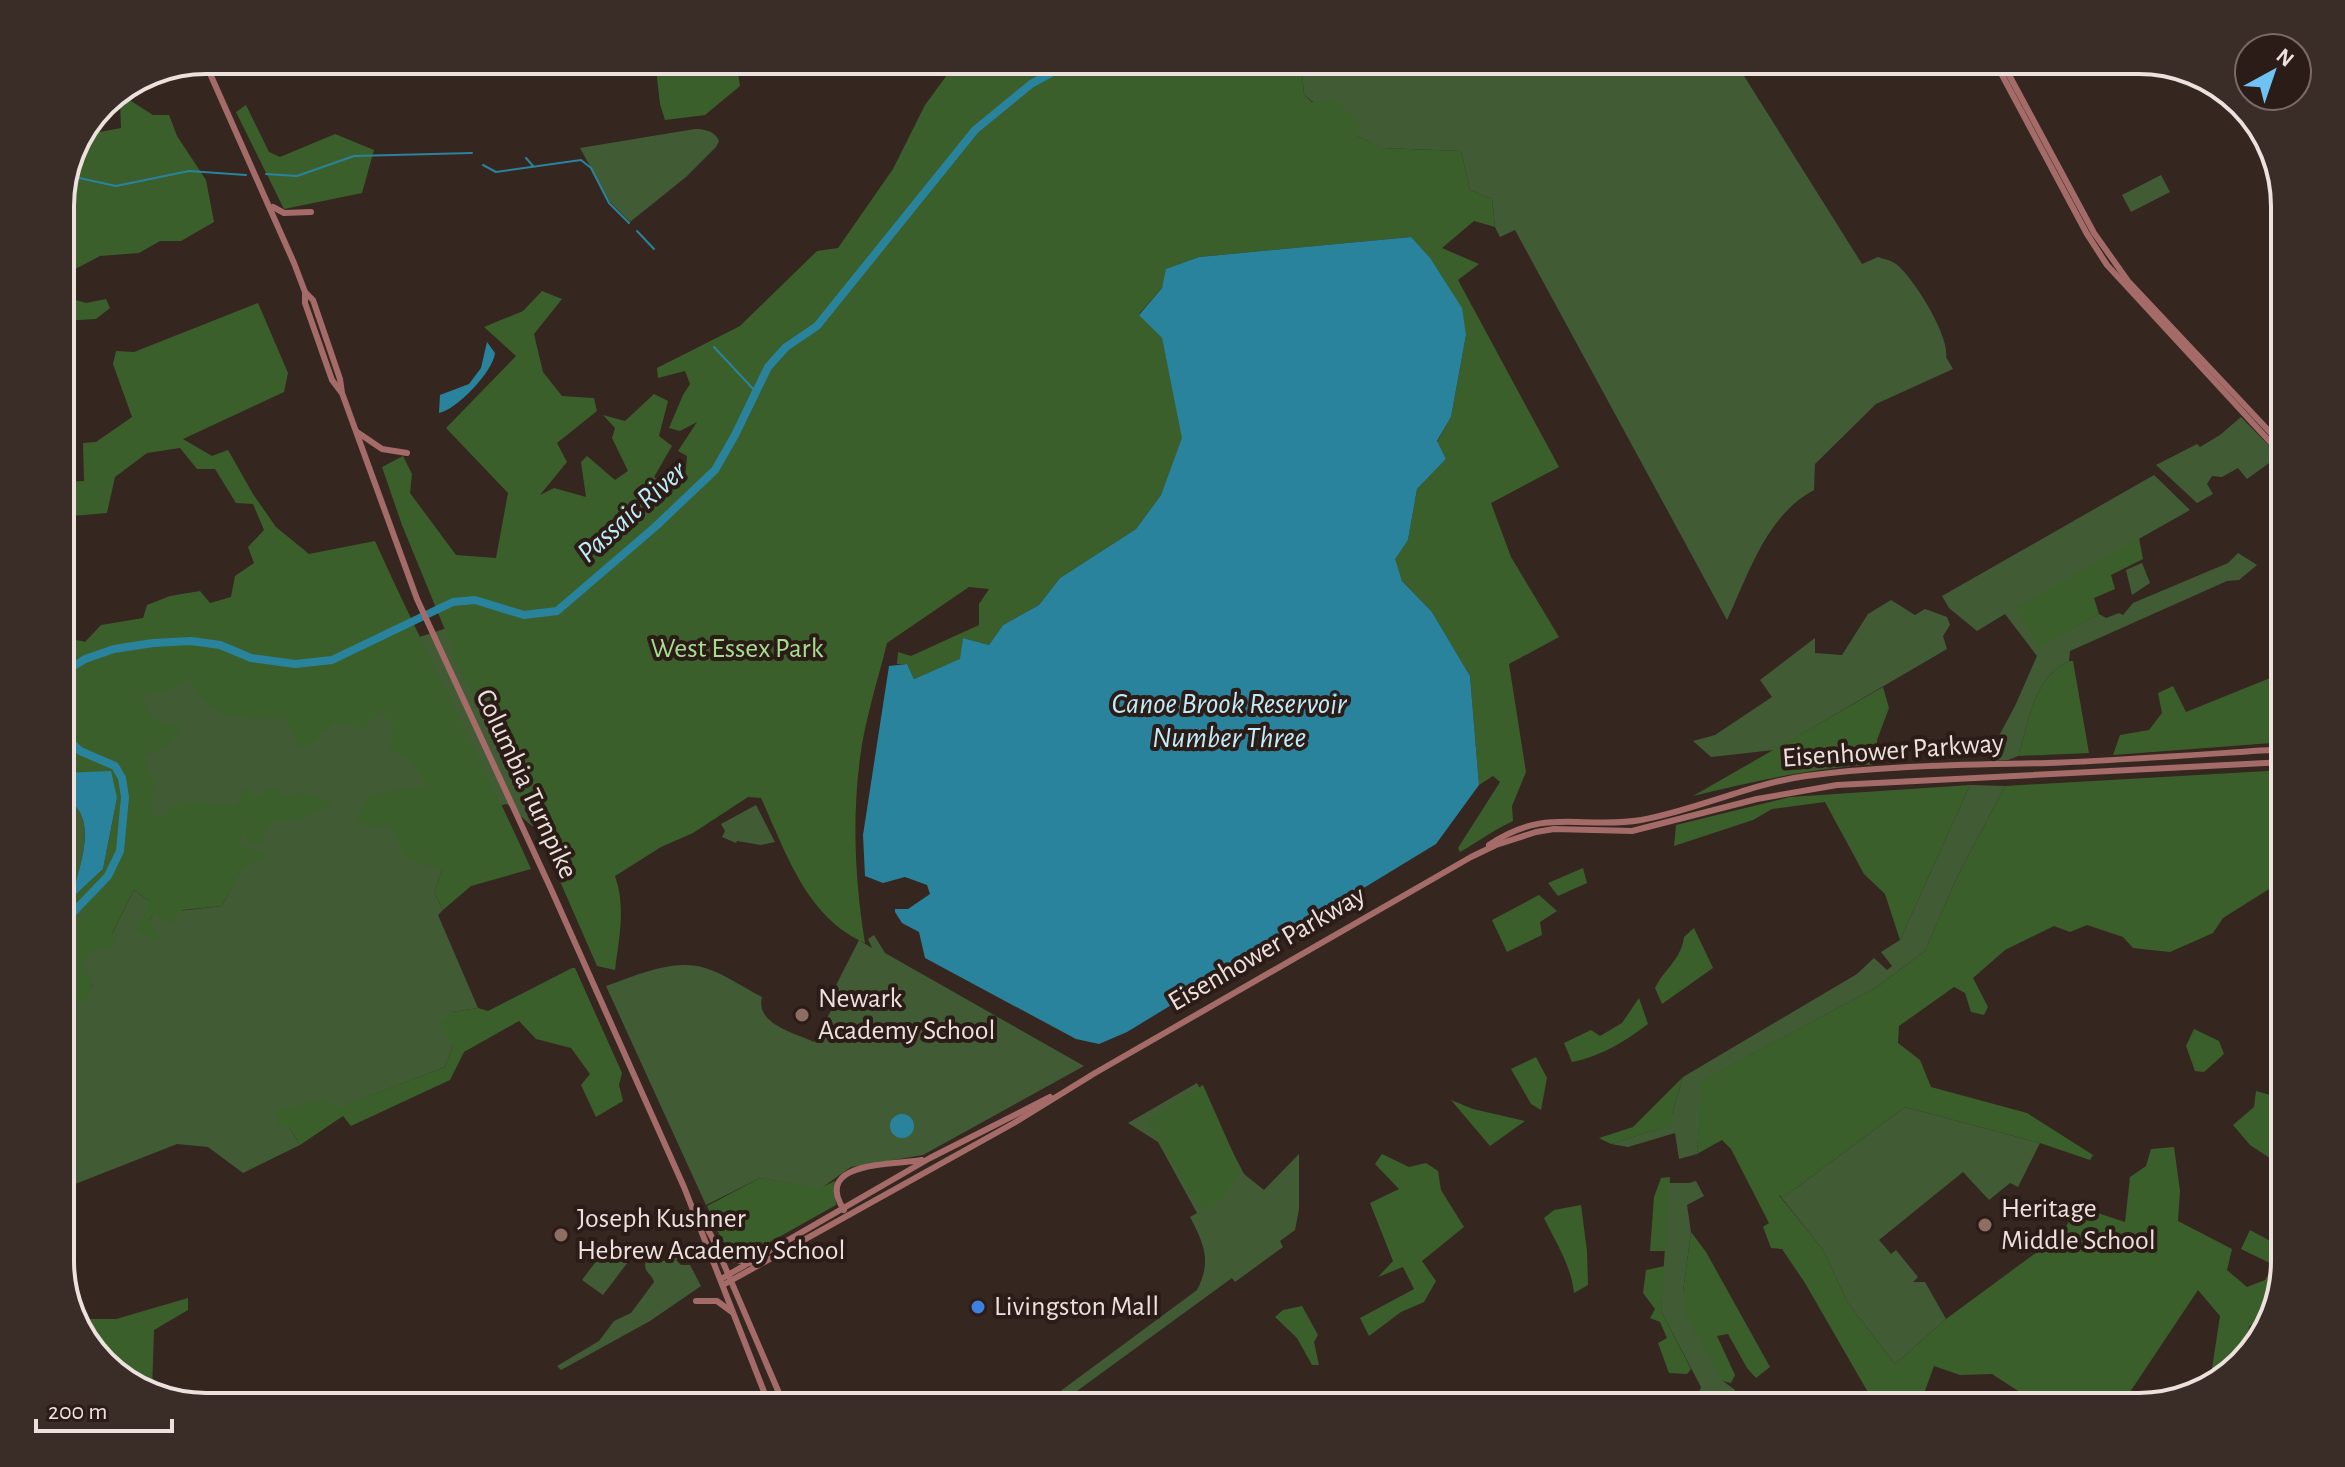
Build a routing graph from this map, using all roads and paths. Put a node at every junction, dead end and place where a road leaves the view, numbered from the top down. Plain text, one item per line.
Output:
1 (210, 74) edge
2 (2002, 74) edge
3 (2009, 74) edge
4 (268, 201) junction
5 (311, 212) dead end
6 (355, 430) junction
7 (2271, 433) edge
8 (2271, 443) edge
9 (407, 453) dead end
10 (2271, 750) edge
11 (2271, 763) edge
12 (1471, 857) junction
13 (1085, 1079) junction
14 (930, 1158) junction
15 (684, 1187) junction
16 (843, 1209) junction
17 (849, 1216) junction
18 (713, 1239) junction
19 (750, 1263) junction
20 (745, 1274) junction
21 (730, 1278) junction
22 (722, 1282) junction
23 (738, 1298) junction
24 (696, 1301) dead end
25 (736, 1315) junction
26 (765, 1393) edge
27 (779, 1393) edge

1 - 4 main road, Columbia Turnpike
2 - 8 main road
3 - 7 main road
4 - 5 main road
4 - 6 main road, Columbia Turnpike
6 - 9 main road
6 - 15 main road, Columbia Turnpike
10 - 12 main road, Eisenhower Parkway
11 - 12 main road, Eisenhower Parkway
12 - 13 main road, Eisenhower Parkway
13 - 14 main road, Eisenhower Parkway
13 - 17 main road, Eisenhower Parkway
14 - 16 main road, Eisenhower Parkway
14 - 16 main road
15 - 18 main road, Columbia Turnpike
15 - 22 main road, Columbia Turnpike
16 - 17 main road
16 - 19 main road, Eisenhower Parkway
17 - 20 main road, Eisenhower Parkway
18 - 19 main road
18 - 21 main road, Columbia Turnpike
19 - 21 main road, Eisenhower Parkway
20 - 21 main road, Eisenhower Parkway
20 - 23 main road
21 - 22 main road, Eisenhower Parkway
21 - 23 main road, Columbia Turnpike
22 - 25 main road, Columbia Turnpike
23 - 27 main road, Columbia Turnpike
24 - 25 main road
25 - 26 main road, Columbia Turnpike

